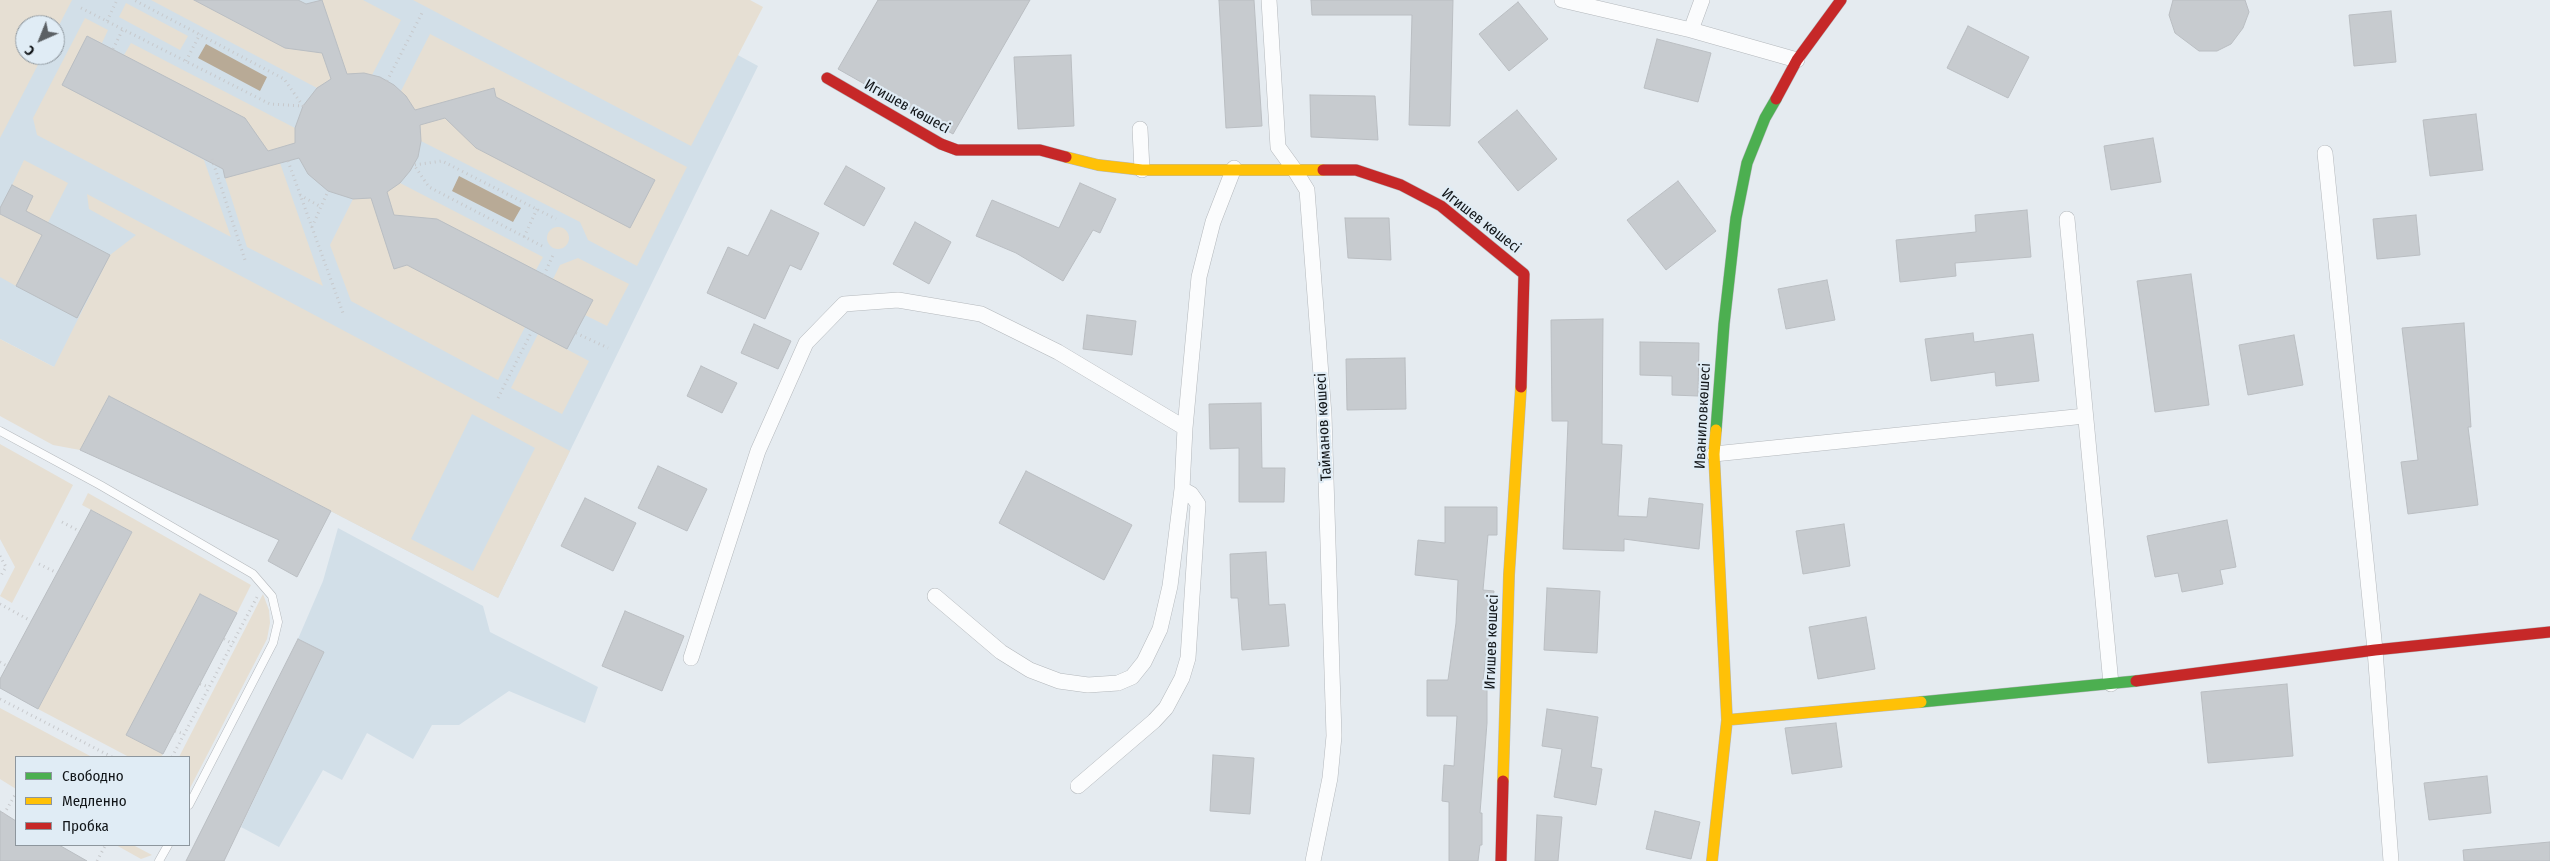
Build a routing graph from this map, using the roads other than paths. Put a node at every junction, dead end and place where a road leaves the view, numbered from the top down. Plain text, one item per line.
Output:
1 (1269, 0) edge
2 (1562, 0) edge
3 (1702, 0) edge
4 (1841, 0) edge
5 (1691, 30) junction
6 (1797, 60) junction
7 (827, 78) dead end
8 (1140, 129) dead end
9 (2325, 153) dead end
10 (1234, 168) junction
11 (1294, 168) junction
12 (1142, 170) junction
13 (2067, 218) dead end
14 (2085, 416) junction
15 (1185, 428) junction
16 (0, 431) edge
17 (1714, 454) junction
18 (1182, 489) junction
19 (935, 596) dead end
20 (2550, 632) edge
21 (2375, 650) junction
22 (691, 658) dead end
23 (2111, 684) junction
24 (1728, 720) junction
25 (1078, 786) dead end
26 (190, 803) edge
27 (167, 846) edge
28 (159, 861) edge
29 (1313, 861) edge
30 (1501, 861) edge
31 (1712, 861) edge
32 (2391, 861) edge

1 - 11 street, Тайманов көшесі
2 - 5 street
3 - 5 street
4 - 6 street, Иваниловкөшесі
5 - 6 street
6 - 17 street, Иваниловкөшесі
7 - 12 street, Игишев көшесі
8 - 12 street
9 - 21 street
10 - 11 street, Игишев көшесі
10 - 12 street, Игишев көшесі
10 - 15 street
11 - 29 street, Тайманов көшесі
11 - 30 street, Игишев көшесі
13 - 14 street
14 - 17 street
14 - 23 street
15 - 18 street
15 - 22 street
16 - 26 lane
17 - 24 street, Иваниловкөшесі
18 - 19 street
18 - 25 street
20 - 21 street
21 - 23 street
21 - 32 street
23 - 24 street
24 - 31 street, Иваниловкөшесі
27 - 28 lane

